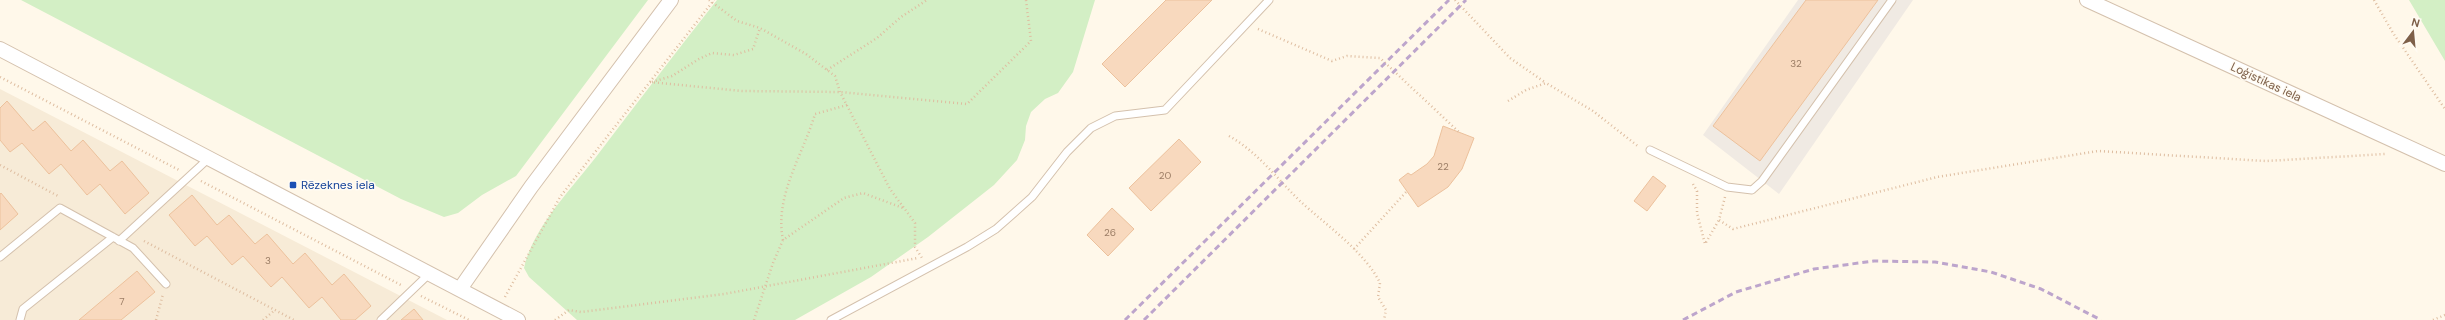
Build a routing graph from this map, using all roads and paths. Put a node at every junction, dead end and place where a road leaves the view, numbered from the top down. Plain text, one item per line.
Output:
1 (671, 0) edge
2 (709, 0) edge
3 (927, 0) edge
4 (1026, 0) edge
5 (1269, 0) edge
6 (1455, 0) edge
7 (1892, 0) edge
8 (2087, 0) edge
9 (2374, 0) edge
10 (714, 1) edge
11 (1247, 23) junction
12 (760, 28) junction
13 (0, 49) edge
14 (827, 70) junction
15 (0, 77) edge
16 (650, 82) junction
17 (1546, 83) junction
18 (840, 92) junction
19 (1508, 101) dead end
20 (847, 105) junction
21 (2445, 109) edge
22 (1460, 133) dead end
23 (1229, 136) dead end
24 (1650, 150) joint
25 (2388, 154) dead end
26 (208, 158) junction
27 (2445, 164) edge
28 (1, 167) edge
29 (1688, 169) junction
30 (191, 176) junction
31 (1727, 187) junction
32 (1407, 191) dead end
33 (65, 200) dead end
34 (904, 208) junction
35 (1719, 220) junction
36 (128, 233) junction
37 (320, 236) dead end
38 (116, 239) junction
39 (783, 240) junction
40 (317, 241) junction
41 (1354, 250) junction
42 (0, 257) edge
43 (922, 258) junction
44 (927, 267) junction
45 (429, 274) junction
46 (166, 284) joint
47 (767, 285) junction
48 (460, 289) junction
49 (412, 291) junction
50 (275, 310) junction
51 (498, 310) junction
52 (2445, 315) edge
53 (20, 320) edge
54 (156, 320) edge
55 (263, 320) edge
56 (294, 320) edge
57 (381, 320) edge
58 (469, 320) edge
59 (518, 320) edge
60 (554, 320) edge
61 (754, 320) edge
62 (831, 320) edge
63 (1384, 320) edge
64 (2434, 320) edge

1 - 48 street
2 - 10 path
3 - 14 path
4 - 18 path
5 - 11 lane
6 - 17 path
7 - 31 lane
8 - 27 street, Loģistikas iela
9 - 21 path
10 - 12 path
10 - 16 path
11 - 22 path
11 - 44 lane
12 - 14 path
12 - 16 path
13 - 26 street
14 - 18 path
15 - 30 path
16 - 18 path
16 - 51 path
17 - 19 path
17 - 24 path
18 - 20 path
20 - 34 path
20 - 39 path
23 - 41 path
24 - 29 lane
25 - 35 path
26 - 30 lane
26 - 45 street
28 - 33 path
29 - 31 lane
29 - 35 path
30 - 36 lane
30 - 40 path
31 - 35 path
32 - 41 path
34 - 39 path
34 - 43 path
36 - 38 lane
36 - 50 path
37 - 40 path
38 - 42 lane
38 - 46 lane
38 - 53 lane
39 - 47 path
40 - 49 path
41 - 63 path
43 - 44 path
43 - 47 path
44 - 62 lane
45 - 48 street
45 - 49 lane
46 - 54 path
47 - 60 path
47 - 61 path
48 - 51 street
49 - 57 lane
49 - 58 path
50 - 55 path
50 - 56 path
51 - 59 street
52 - 64 path

